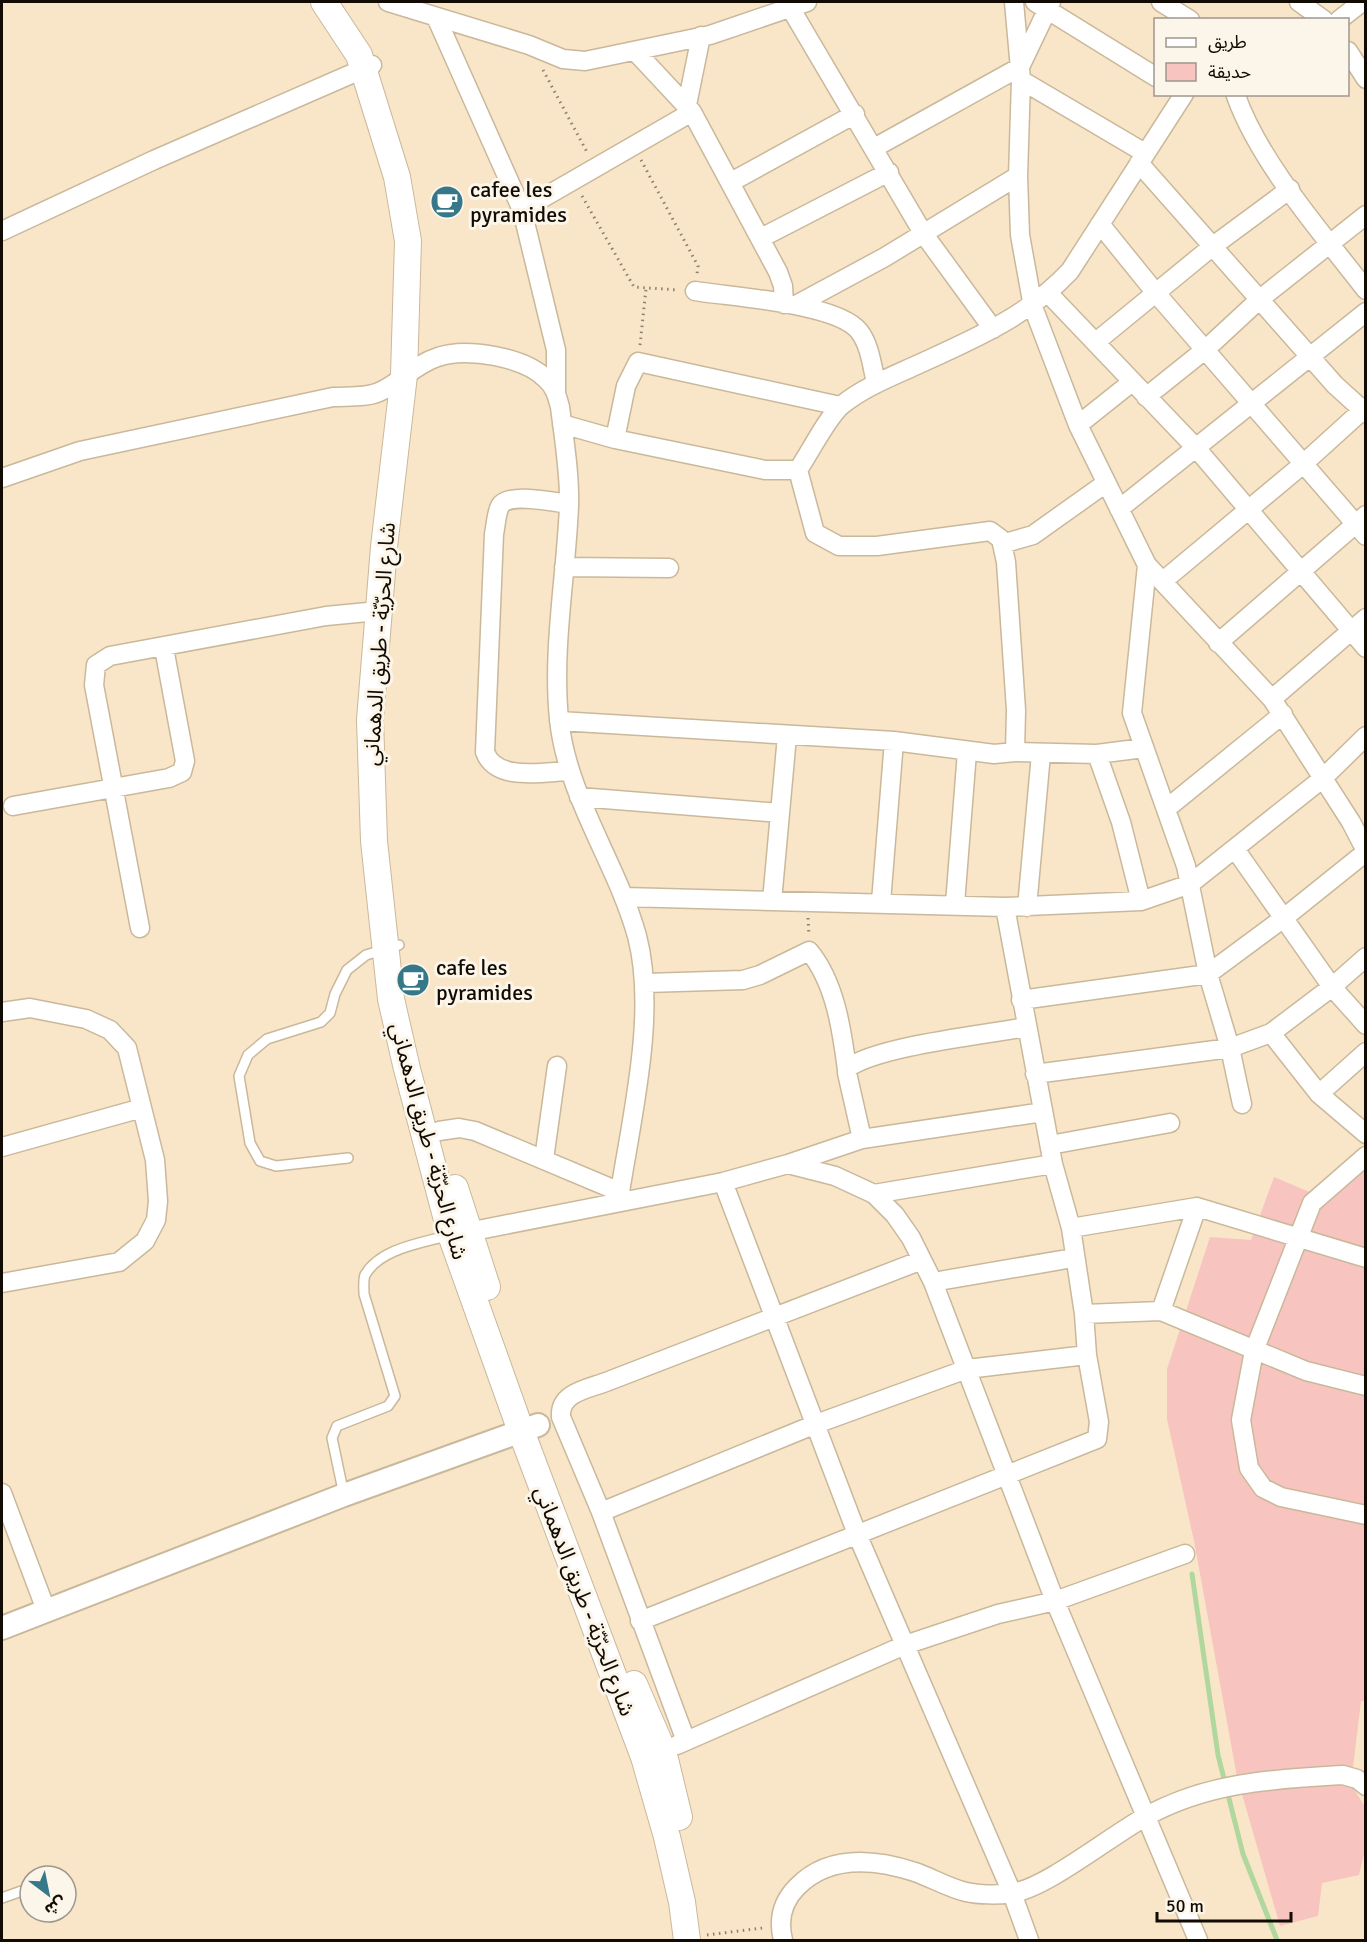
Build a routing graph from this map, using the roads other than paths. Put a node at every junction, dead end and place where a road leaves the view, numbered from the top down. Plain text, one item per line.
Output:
1 (324, 2) edge
2 (340, 2) edge
3 (388, 2) edge
4 (1014, 2) edge
5 (1161, 2) edge
6 (1299, 2) edge
7 (1362, 2) edge
8 (1045, 4) edge
9 (799, 5) edge
10 (436, 17) junction
11 (1187, 18) edge
12 (1321, 18) edge
13 (1342, 18) edge
14 (701, 36) junction
15 (635, 51) junction
16 (1349, 54) edge
17 (368, 67) junction
18 (1021, 73) junction
19 (1154, 76) edge
20 (1365, 79) edge
21 (1183, 96) edge
22 (1236, 96) edge
23 (689, 109) junction
24 (855, 114) junction
25 (874, 148) junction
26 (1142, 158) junction
27 (889, 172) junction
28 (1018, 176) junction
29 (731, 182) junction
30 (1290, 189) junction
31 (522, 210) junction
32 (1365, 216) edge
33 (1100, 225) junction
34 (2, 231) edge
35 (922, 233) junction
36 (761, 238) junction
37 (1330, 244) junction
38 (1213, 246) junction
39 (1365, 290) edge
40 (695, 291) road end
41 (1155, 292) junction
42 (1049, 294) junction
43 (1260, 299) junction
44 (790, 305) junction
45 (1033, 307) junction
46 (1365, 312) edge
47 (993, 329) junction
48 (1097, 341) junction
49 (1206, 349) junction
50 (1310, 355) junction
51 (411, 370) junction
52 (1132, 382) junction
53 (876, 383) junction
54 (556, 391) junction
55 (1146, 397) junction
56 (1250, 405) junction
57 (840, 406) junction
58 (1364, 410) edge
59 (562, 424) junction
60 (1078, 424) junction
61 (615, 439) junction
62 (1197, 449) junction
63 (1302, 465) junction
64 (798, 470) junction
65 (2, 478) edge
66 (1106, 483) junction
67 (569, 504) junction
68 (1119, 509) junction
69 (1248, 511) junction
70 (1362, 525) edge
71 (1002, 544) junction
72 (1147, 565) junction
73 (564, 567) junction
74 (669, 568) dead end
75 (1301, 569) junction
76 (1163, 581) junction
77 (378, 611) junction
78 (1365, 618) edge
79 (1350, 630) junction
80 (1218, 643) junction
81 (164, 648) junction
82 (1365, 648) edge
83 (1272, 699) junction
84 (1283, 714) junction
85 (559, 721) junction
86 (787, 736) junction
87 (1365, 736) edge
88 (894, 741) junction
89 (1144, 748) junction
90 (967, 752) junction
91 (1015, 752) junction
92 (1041, 754) junction
93 (1097, 754) junction
94 (569, 771) junction
95 (1322, 778) junction
96 (114, 789) junction
97 (579, 797) junction
98 (13, 806) dead end
99 (1166, 809) junction
100 (780, 813) junction
101 (1235, 849) junction
102 (1365, 852) edge
103 (1190, 884) junction
104 (624, 897) junction
105 (1141, 901) junction
106 (772, 902) junction
107 (881, 902) junction
108 (955, 904) junction
109 (1005, 907) junction
110 (1027, 907) junction
111 (1285, 917) junction
112 (140, 928) dead end
113 (392, 947) junction
114 (1365, 957) edge
115 (1208, 974) junction
116 (646, 983) junction
117 (1332, 987) junction
118 (1021, 1000) junction
119 (2, 1012) edge
120 (1365, 1025) edge
121 (1026, 1027) junction
122 (1271, 1033) junction
123 (1230, 1048) junction
124 (1365, 1052) edge
125 (556, 1066) dead end
126 (847, 1070) junction
127 (1035, 1074) junction
128 (1319, 1094) junction
129 (1242, 1104) dead end
130 (142, 1108) junction
131 (1042, 1112) junction
132 (1170, 1123) dead end
133 (439, 1131) junction
134 (1365, 1134) edge
135 (862, 1138) junction
136 (1050, 1145) junction
137 (2, 1147) edge
138 (1365, 1157) edge
139 (348, 1158) dead end
140 (544, 1159) junction
141 (788, 1164) junction
142 (1053, 1164) junction
143 (723, 1182) junction
144 (874, 1194) junction
145 (622, 1197) junction
146 (1197, 1207) junction
147 (1071, 1228) junction
148 (461, 1234) junction
149 (1297, 1238) junction
150 (1073, 1258) junction
151 (1365, 1258) edge
152 (922, 1260) junction
153 (933, 1282) junction
154 (2, 1283) edge
155 (1161, 1311) junction
156 (1084, 1314) junction
157 (772, 1317) junction
158 (1254, 1351) junction
159 (1087, 1355) junction
160 (967, 1370) junction
161 (1365, 1386) edge
162 (816, 1424) junction
163 (530, 1428) junction
164 (1007, 1473) junction
165 (2, 1493) edge
166 (345, 1495) junction
167 (601, 1512) junction
168 (1365, 1515) edge
169 (857, 1534) junction
170 (1185, 1554) dead end
171 (1055, 1601) junction
172 (46, 1610) junction
173 (640, 1621) junction
174 (2, 1629) edge
175 (905, 1646) junction
176 (686, 1741) junction
177 (653, 1754) junction
178 (1365, 1786) edge
179 (1147, 1816) junction
180 (18, 1892) edge
181 (1012, 1893) junction
182 (2, 1898) edge
183 (782, 1933) edge
184 (698, 1939) edge
185 (1029, 1941) edge
186 (1198, 1941) edge

1 - 17 main road, شارع الحرّيّة - طريق الدهماني
2 - 17 main road, شارع الحرّيّة - طريق الدهماني
3 - 10 street
4 - 18 street
5 - 11 street
6 - 12 street
7 - 13 street
8 - 18 street
8 - 19 street
9 - 14 street
9 - 24 street
10 - 15 street
10 - 31 street
14 - 15 street
14 - 23 street
15 - 23 street
16 - 20 street
17 - 34 street
17 - 51 main road, شارع الحرّيّة - طريق الدهماني
18 - 25 street
18 - 26 street
18 - 28 street
21 - 26 street
22 - 30 street
23 - 29 street
23 - 31 street
24 - 25 street
24 - 29 street
25 - 27 street
26 - 33 street
26 - 38 street
27 - 35 street
27 - 36 street
28 - 35 street
28 - 45 street
29 - 36 street
30 - 37 street
30 - 38 street
31 - 54 street
32 - 37 street
33 - 41 street
33 - 42 street
35 - 44 street
35 - 47 street
36 - 44 street
37 - 39 street
37 - 43 street
38 - 41 street
38 - 43 street
40 - 44 street
41 - 48 street
41 - 49 street
42 - 45 street
42 - 48 street
43 - 49 street
43 - 50 street
44 - 53 street
45 - 47 street
45 - 60 street
46 - 50 street
47 - 53 street
48 - 52 street
49 - 55 street
49 - 56 street
50 - 56 street
50 - 58 street
51 - 54 street
51 - 65 street
51 - 77 main road, شارع الحرّيّة - طريق الدهماني
51 - 113 main road, شارع الحرّيّة - طريق الدهماني
52 - 55 street
52 - 60 street
53 - 57 street
54 - 59 street
55 - 62 street
56 - 62 street
56 - 63 street
57 - 61 street
57 - 64 street
58 - 63 street
59 - 61 street
59 - 67 street
60 - 66 street
61 - 64 street
62 - 68 street
62 - 69 street
63 - 69 street
63 - 70 street
64 - 71 street
66 - 68 street
66 - 71 street
67 - 73 street
67 - 94 street
68 - 72 street
69 - 75 street
69 - 76 street
70 - 75 street
71 - 91 street
72 - 76 street
72 - 89 street
73 - 74 street
73 - 85 street
75 - 79 street
75 - 80 street
76 - 80 street
77 - 81 street
77 - 113 main road, شارع الحرّيّة - طريق الدهماني
78 - 79 street
79 - 82 street
79 - 83 street
80 - 83 street
81 - 96 street
81 - 96 street
83 - 84 street
84 - 95 street
84 - 99 street
85 - 86 street
85 - 94 street
86 - 88 street
86 - 100 street
87 - 95 street
88 - 90 street
88 - 107 street
89 - 93 street
89 - 99 street
90 - 91 street
90 - 108 street
91 - 92 street
92 - 93 street
92 - 110 street
93 - 105 street
94 - 97 street
95 - 101 street
95 - 102 street
96 - 98 street
96 - 112 street
97 - 100 street
97 - 104 street
99 - 103 street
100 - 106 street
101 - 103 street
101 - 111 street
102 - 111 street
103 - 105 street
103 - 115 street
104 - 106 street
104 - 116 street
105 - 110 street
106 - 107 street
107 - 108 street
108 - 109 street
109 - 110 street
109 - 118 street
111 - 115 street
111 - 117 street
113 - 133 main road, شارع الحرّيّة - طريق الدهماني
113 - 139 lane
113 - 148 main road, شارع الحرّيّة - طريق الدهماني
114 - 117 street
115 - 118 street
115 - 123 street
116 - 126 street
116 - 145 street
117 - 120 street
117 - 122 street
118 - 121 street
119 - 130 street
121 - 126 street
121 - 127 street
122 - 123 street
122 - 128 street
123 - 127 street
123 - 129 street
124 - 128 street
125 - 140 street
126 - 135 street
127 - 131 street
128 - 134 street
130 - 137 street
130 - 154 street
131 - 135 street
131 - 136 street
132 - 136 street
133 - 140 street
133 - 148 main road, شارع الحرّيّة - طريق الدهماني
135 - 141 street
136 - 142 street
138 - 149 street
140 - 145 street
141 - 143 street
141 - 144 street
142 - 144 street
142 - 147 street
143 - 145 street
143 - 157 street
144 - 152 street
145 - 148 street
146 - 147 street
146 - 149 street
146 - 155 street
147 - 150 street
148 - 163 main road, شارع الحرّيّة - طريق الدهماني
148 - 166 lane
149 - 151 street
149 - 158 street
150 - 153 street
150 - 156 street
152 - 153 street
152 - 157 street
153 - 160 street
155 - 156 street
155 - 158 street
156 - 159 street
157 - 162 street
157 - 167 street
158 - 161 street
158 - 168 street
159 - 160 street
159 - 164 street
160 - 162 street
160 - 164 street
162 - 167 street
162 - 169 street
163 - 166 street
163 - 177 main road, شارع الحرّيّة - طريق الدهماني
164 - 169 street
164 - 171 street
165 - 172 street
166 - 172 street
167 - 173 street
169 - 173 street
169 - 175 street
170 - 171 street
171 - 175 street
171 - 179 street
172 - 174 street
173 - 176 street
175 - 176 street
175 - 181 street
176 - 177 street
177 - 184 main road, شارع الحرّيّة - طريق الدهماني
178 - 179 street
179 - 181 street
179 - 186 street
180 - 182 lane
181 - 183 street
181 - 185 street

